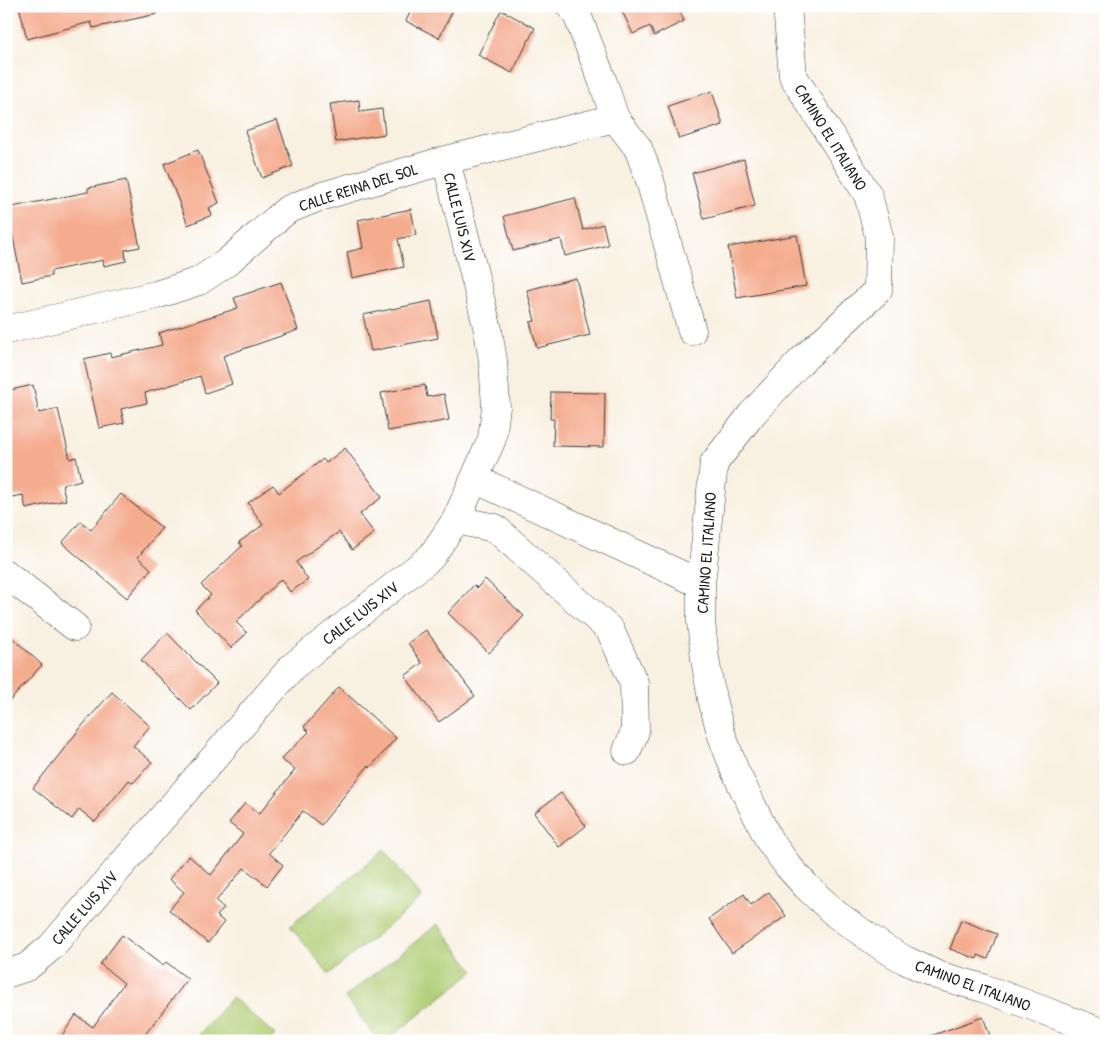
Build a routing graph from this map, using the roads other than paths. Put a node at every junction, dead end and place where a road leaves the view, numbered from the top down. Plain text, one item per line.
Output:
1 (570, 6) edge
2 (787, 6) edge
3 (615, 118) junction
4 (446, 160) junction
5 (6, 330) edge
6 (692, 332) dead end
7 (475, 479) junction
8 (456, 520) junction
9 (6, 574) edge
10 (701, 584) junction
11 (75, 627) dead end
12 (628, 751) dead end
13 (6, 974) edge
14 (1106, 1034) edge

1 - 3 street
2 - 10 street, CAMINO EL ITALIANO
3 - 4 street, CALLE REINA DEL SOL
3 - 6 street
4 - 5 street, CALLE REINA DEL SOL
4 - 7 street, CALLE LUIS XIV
7 - 8 street, CALLE LUIS XIV
7 - 10 street
8 - 12 street
8 - 13 street, CALLE LUIS XIV
9 - 11 street
10 - 14 street, CAMINO EL ITALIANO

